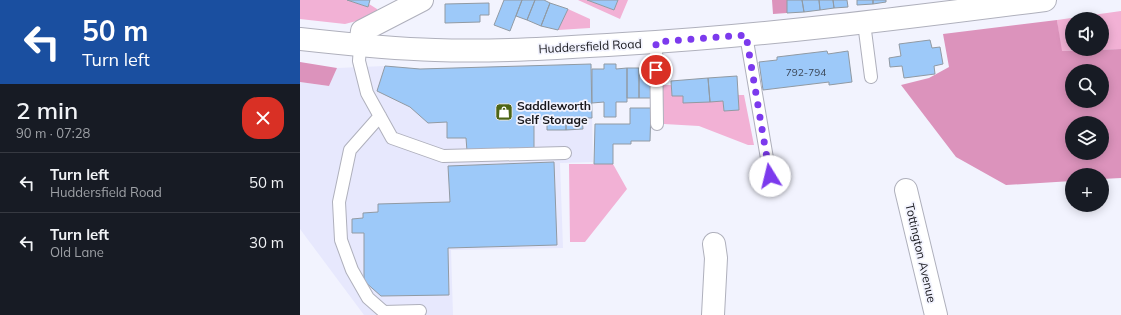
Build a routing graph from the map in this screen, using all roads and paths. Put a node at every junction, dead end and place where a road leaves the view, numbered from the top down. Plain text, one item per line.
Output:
1 (422, 0) edge
2 (1045, 0) edge
3 (864, 23) junction
4 (746, 35) junction
5 (300, 39) edge
6 (656, 42) junction
7 (360, 46) junction
8 (871, 77) dead end
9 (380, 116) junction
10 (657, 124) dead end
11 (565, 153) dead end
12 (770, 176) dead end
13 (906, 190) dead end
14 (714, 244) dead end
15 (420, 311) dead end
16 (713, 315) edge
17 (936, 315) edge

1 - 7 main road
2 - 3 main road, Huddersfield Road
3 - 4 main road, Huddersfield Road
3 - 8 lane
4 - 6 main road, Huddersfield Road
4 - 12 lane
5 - 7 main road, Huddersfield Road
6 - 7 main road, Huddersfield Road
6 - 10 lane
7 - 9 lane
9 - 11 lane
9 - 15 lane
13 - 17 main road, Tottington Avenue
14 - 16 main road

